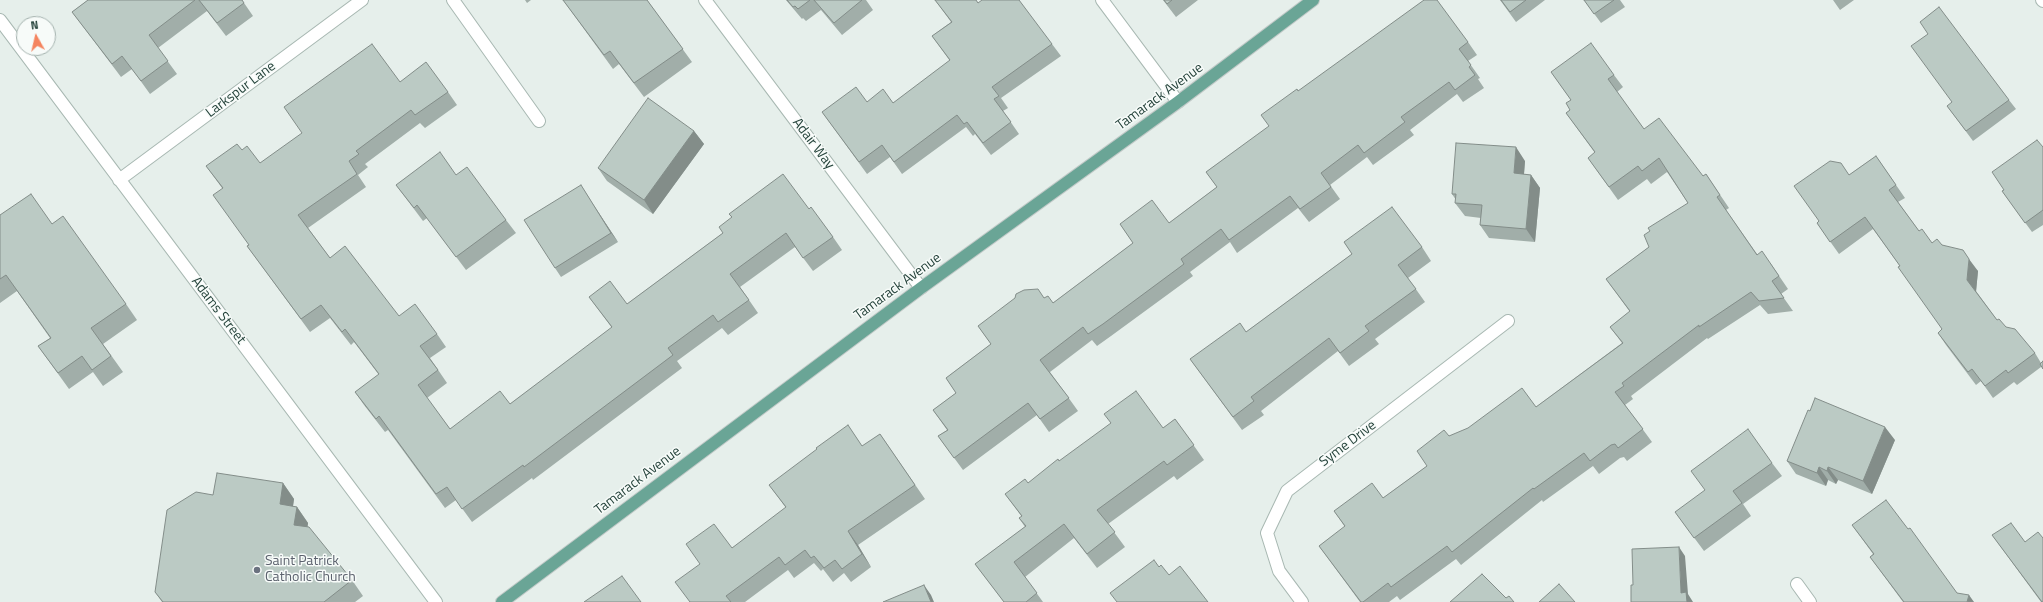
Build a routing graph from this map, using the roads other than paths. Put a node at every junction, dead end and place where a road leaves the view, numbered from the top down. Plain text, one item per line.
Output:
1 (362, 0) edge
2 (453, 0) edge
3 (705, 0) edge
4 (1102, 0) edge
5 (1314, 0) edge
6 (0, 20) edge
7 (1178, 102) junction
8 (539, 121) dead end
9 (119, 180) junction
10 (921, 288) junction
11 (1508, 321) dead end
12 (1797, 584) dead end
13 (436, 602) edge
14 (502, 602) edge
15 (1302, 602) edge
16 (1810, 602) edge

1 - 9 street, Larkspur Lane
2 - 8 street
3 - 10 street, Adair Way
4 - 7 street
5 - 7 main road, Tamarack Avenue
6 - 9 street, Adams Street
7 - 10 main road, Tamarack Avenue
9 - 13 street, Adams Street
10 - 14 main road, Tamarack Avenue
11 - 15 street, Syme Drive
12 - 16 street

